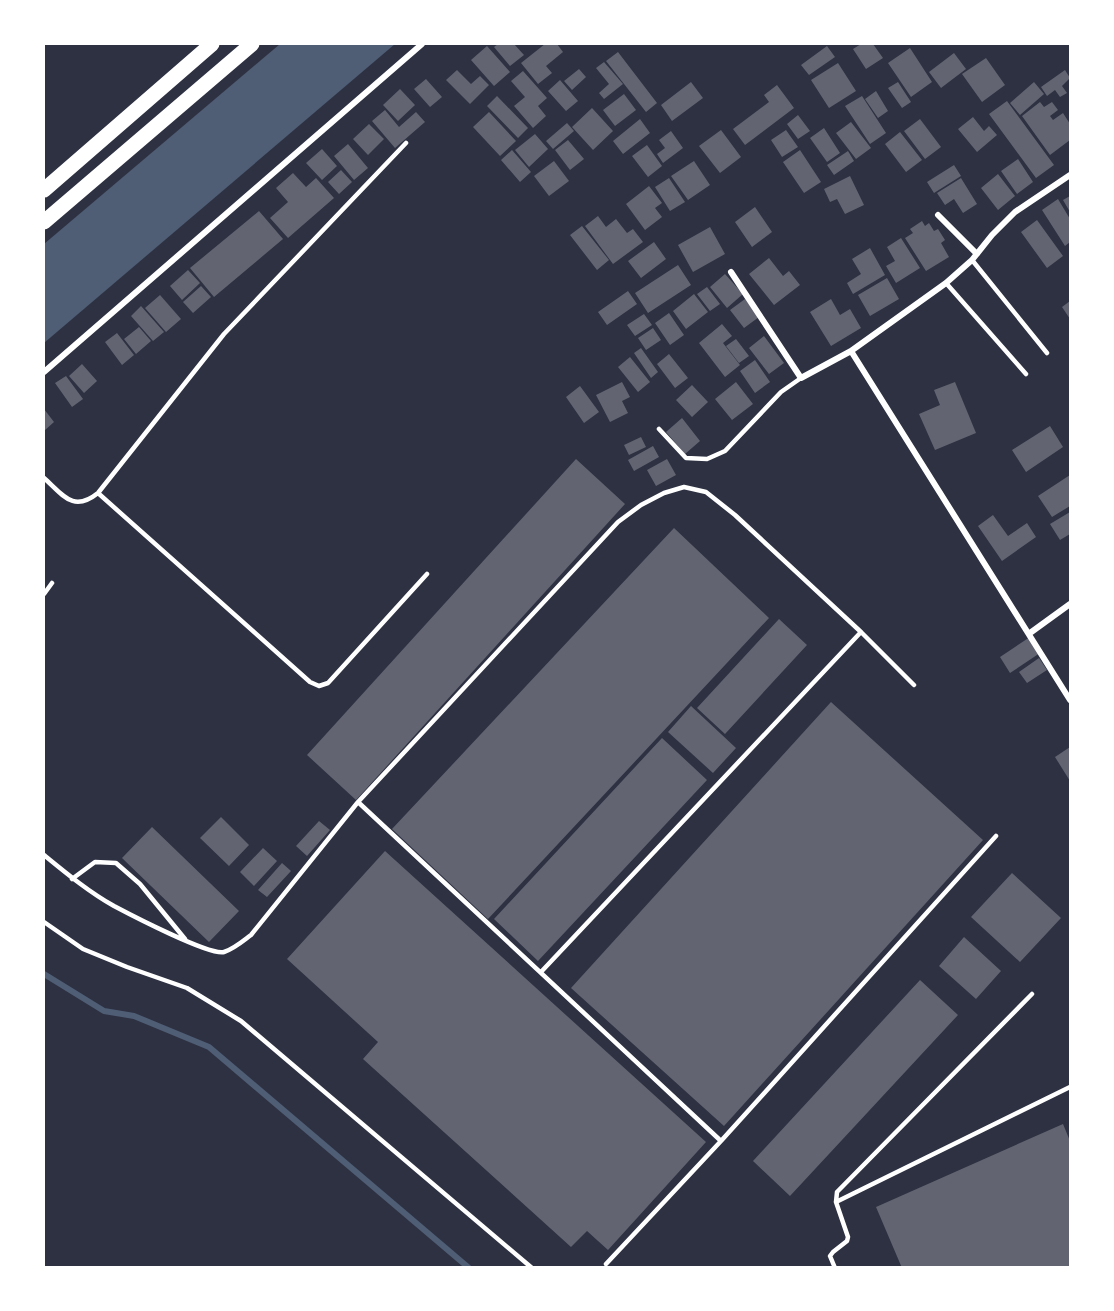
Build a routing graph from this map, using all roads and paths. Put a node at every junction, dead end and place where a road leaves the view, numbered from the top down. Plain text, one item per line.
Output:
1 (212, 44) edge
2 (252, 44) edge
3 (422, 44) edge
4 (406, 144) dead end
5 (1071, 175) edge
6 (44, 190) edge
7 (938, 215) dead end
8 (44, 222) edge
9 (975, 257) junction
10 (731, 272) dead end
11 (946, 283) junction
12 (851, 351) junction
13 (1047, 353) dead end
14 (44, 372) edge
15 (1026, 374) dead end
16 (801, 378) junction
17 (659, 429) dead end
18 (44, 478) edge
19 (98, 493) junction
20 (427, 574) dead end
21 (52, 583) dead end
22 (44, 594) edge
23 (1071, 604) edge
24 (861, 632) junction
25 (1030, 633) junction
26 (914, 685) dead end
27 (1071, 700) edge
28 (358, 802) junction
29 (996, 836) dead end
30 (44, 855) edge
31 (72, 879) junction
32 (44, 922) edge
33 (186, 941) junction
34 (541, 972) junction
35 (1032, 994) dead end
36 (1071, 1087) edge
37 (721, 1141) junction
38 (836, 1202) junction
39 (606, 1264) dead end
40 (532, 1268) edge
41 (835, 1268) edge

1 - 6 main road
2 - 8 main road
3 - 14 street
4 - 19 lane
5 - 9 street
7 - 9 street
9 - 11 street
9 - 13 lane
10 - 16 street
11 - 12 street
11 - 15 lane
12 - 16 street
12 - 25 street
16 - 17 lane
18 - 19 lane
19 - 20 lane
21 - 22 lane
23 - 25 street
24 - 26 lane
24 - 28 lane
24 - 34 lane
25 - 27 street
28 - 33 lane
28 - 34 lane
29 - 37 lane
30 - 31 lane
31 - 33 lane
31 - 33 lane
32 - 40 lane
34 - 37 lane
35 - 38 lane
36 - 38 lane
37 - 39 lane
38 - 41 lane

